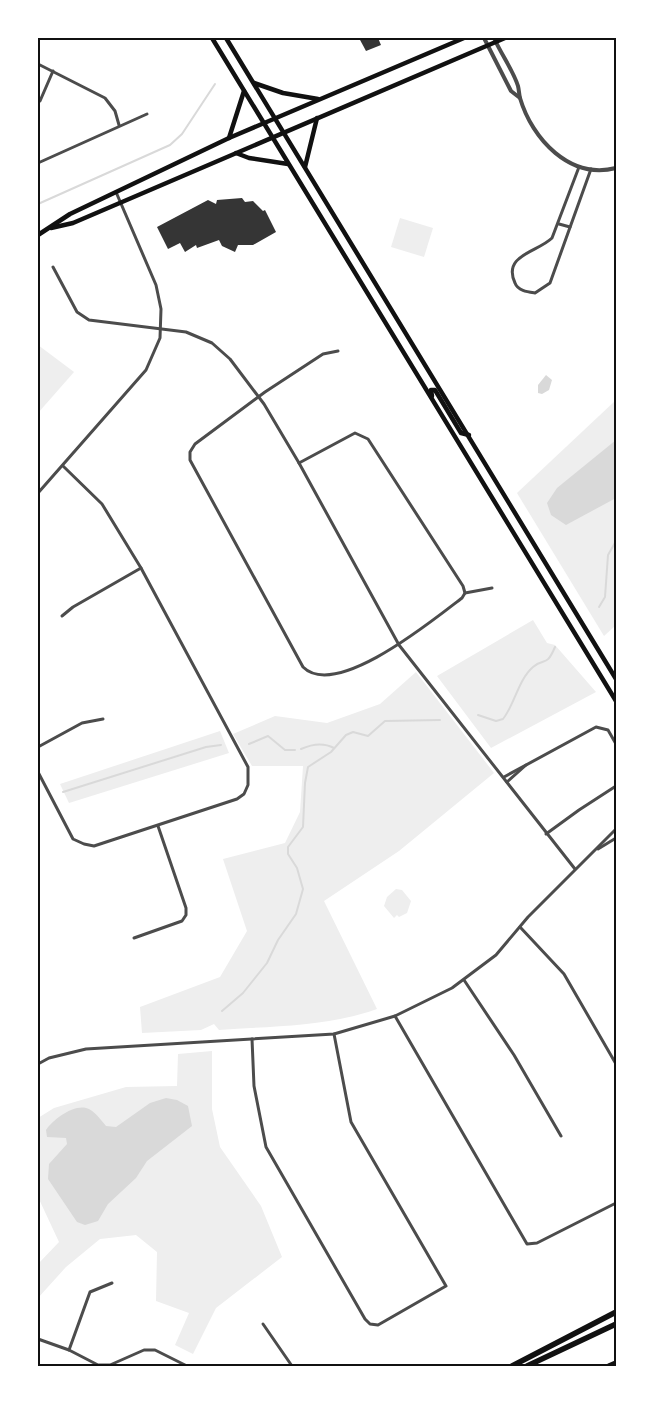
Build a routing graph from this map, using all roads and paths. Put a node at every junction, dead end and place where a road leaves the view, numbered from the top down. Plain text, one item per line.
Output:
1 (212, 38) edge
2 (226, 38) edge
3 (464, 38) edge
4 (484, 38) edge
5 (505, 38) edge
6 (495, 40) edge
7 (488, 45) junction
8 (38, 64) edge
9 (52, 71) junction
10 (254, 83) junction
11 (244, 91) junction
12 (520, 98) junction
13 (318, 99) junction
14 (40, 101) dead end
15 (147, 114) dead end
16 (275, 117) junction
17 (317, 118) junction
18 (263, 122) junction
19 (119, 125) junction
20 (284, 132) junction
21 (229, 138) junction
22 (273, 138) junction
23 (236, 153) junction
24 (38, 162) edge
25 (288, 164) junction
26 (305, 167) junction
27 (579, 167) junction
28 (616, 168) edge
29 (591, 169) junction
30 (116, 192) junction
31 (121, 203) junction
32 (559, 224) junction
33 (570, 227) junction
34 (51, 228) junction
35 (38, 235) edge
36 (53, 267) dead end
37 (162, 330) junction
38 (338, 351) dead end
39 (259, 396) junction
40 (442, 416) junction
41 (468, 435) junction
42 (299, 463) junction
43 (63, 466) junction
44 (38, 493) edge
45 (141, 568) junction
46 (492, 588) dead end
47 (465, 593) junction
48 (62, 616) dead end
49 (399, 645) junction
50 (616, 679) edge
51 (616, 701) edge
52 (103, 719) dead end
53 (616, 744) edge
54 (38, 747) edge
55 (532, 760) junction
56 (38, 772) edge
57 (504, 777) junction
58 (507, 782) junction
59 (616, 786) edge
60 (158, 826) junction
61 (616, 829) edge
62 (546, 834) junction
63 (616, 838) edge
64 (593, 853) junction
65 (575, 870) junction
66 (520, 927) junction
67 (134, 938) dead end
68 (464, 980) junction
69 (395, 1016) junction
70 (334, 1034) junction
71 (252, 1039) junction
72 (38, 1064) edge
73 (616, 1064) edge
74 (561, 1136) dead end
75 (616, 1203) edge
76 (112, 1283) dead end
77 (616, 1312) edge
78 (263, 1324) dead end
79 (616, 1324) edge
80 (38, 1339) edge
81 (69, 1350) junction
82 (616, 1363) edge
83 (187, 1366) edge
84 (292, 1366) edge
85 (512, 1366) edge
86 (526, 1366) edge
87 (609, 1366) edge

1 - 11 main road
2 - 10 main road
3 - 13 main road
4 - 7 street
5 - 6 main road
6 - 7 main road
6 - 12 street
7 - 12 street
7 - 17 main road
8 - 9 street
9 - 14 street
9 - 19 street
10 - 13 main road
10 - 16 main road
11 - 18 main road
11 - 21 main road
12 - 27 street
13 - 16 main road
15 - 19 street
16 - 18 main road
16 - 20 main road
17 - 20 main road
17 - 26 main road
18 - 21 main road
18 - 22 main road
19 - 24 street
20 - 22 main road
20 - 26 main road
21 - 30 main road
22 - 23 main road
22 - 25 main road
23 - 25 main road
23 - 31 main road
25 - 40 main road
26 - 41 main road
27 - 29 street
27 - 32 street
28 - 29 street
29 - 33 street
30 - 31 street
30 - 34 main road
31 - 34 main road
31 - 37 street
32 - 33 street
32 - 33 street
34 - 35 main road
36 - 37 street
37 - 39 street
37 - 43 street
38 - 39 street
39 - 42 street
39 - 49 street
40 - 41 main road
40 - 51 main road
41 - 50 main road
42 - 47 street
42 - 49 street
43 - 44 street
43 - 45 street
45 - 48 street
45 - 60 street
46 - 47 street
47 - 49 street
49 - 57 street
52 - 54 street
53 - 55 street
55 - 57 street
55 - 58 street
56 - 60 street
57 - 58 street
58 - 62 street
59 - 62 street
60 - 67 street
61 - 64 street
62 - 65 street
63 - 64 street
64 - 65 street
65 - 66 street
66 - 68 street
66 - 73 street
68 - 69 street
68 - 74 street
69 - 70 street
69 - 75 street
70 - 71 street
70 - 71 street
71 - 72 street
76 - 81 street
77 - 85 highway
78 - 84 street
79 - 86 highway
80 - 81 street
81 - 83 street
82 - 87 highway

